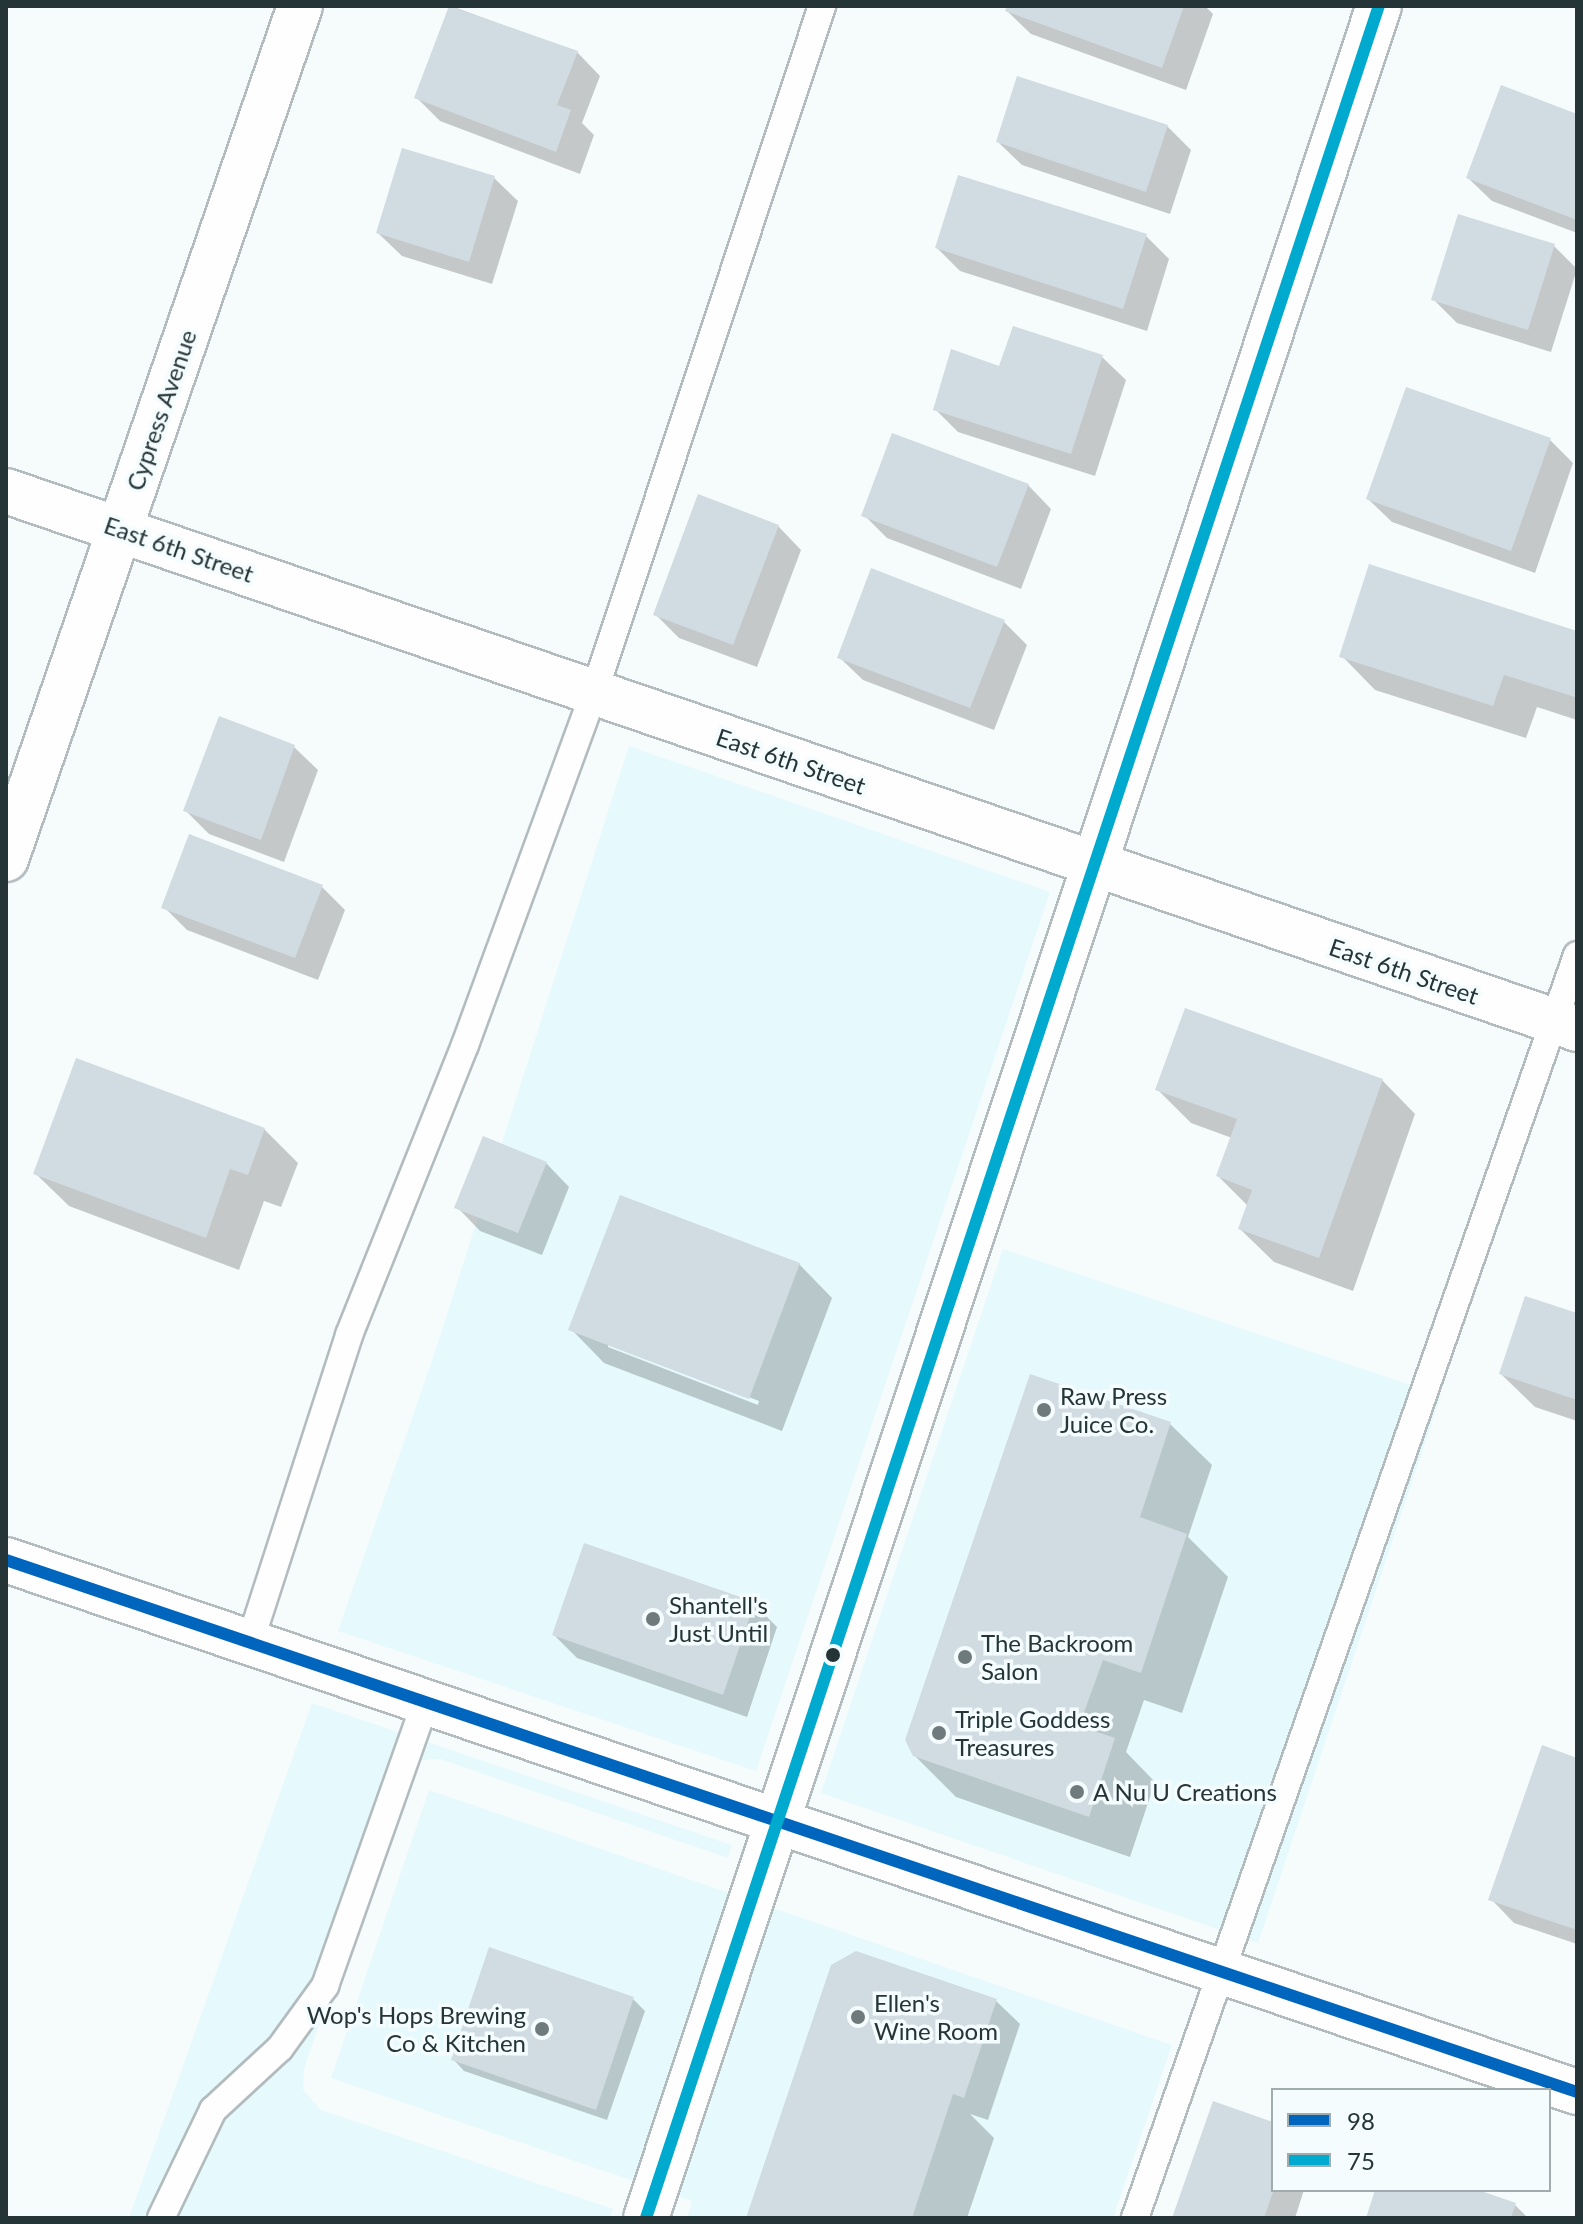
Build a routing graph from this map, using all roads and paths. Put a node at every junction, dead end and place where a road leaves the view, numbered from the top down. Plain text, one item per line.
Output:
1 (300, 6) edge
2 (822, 6) edge
3 (1379, 6) edge
4 (6, 491) edge
5 (120, 529) junction
6 (594, 693) junction
7 (6, 859) edge
8 (1095, 866) junction
9 (1577, 955) edge
10 (1567, 1026) edge
11 (6, 1560) edge
12 (250, 1642) junction
13 (426, 1701) junction
14 (776, 1819) junction
15 (1219, 1970) junction
16 (1577, 2092) edge
17 (161, 2218) edge
18 (646, 2218) edge
19 (1135, 2218) edge

1 - 5 street, Cypress Avenue
2 - 6 lane
3 - 8 street
4 - 5 street, East 6th Street
5 - 6 street, East 6th Street
5 - 7 street, Cypress Avenue
6 - 8 street, East 6th Street
6 - 12 lane
8 - 10 street, East 6th Street
8 - 14 street
9 - 10 lane
10 - 15 lane
11 - 12 street
12 - 13 street
13 - 14 street
13 - 17 lane
14 - 15 street
14 - 18 street
15 - 16 street
15 - 19 lane

